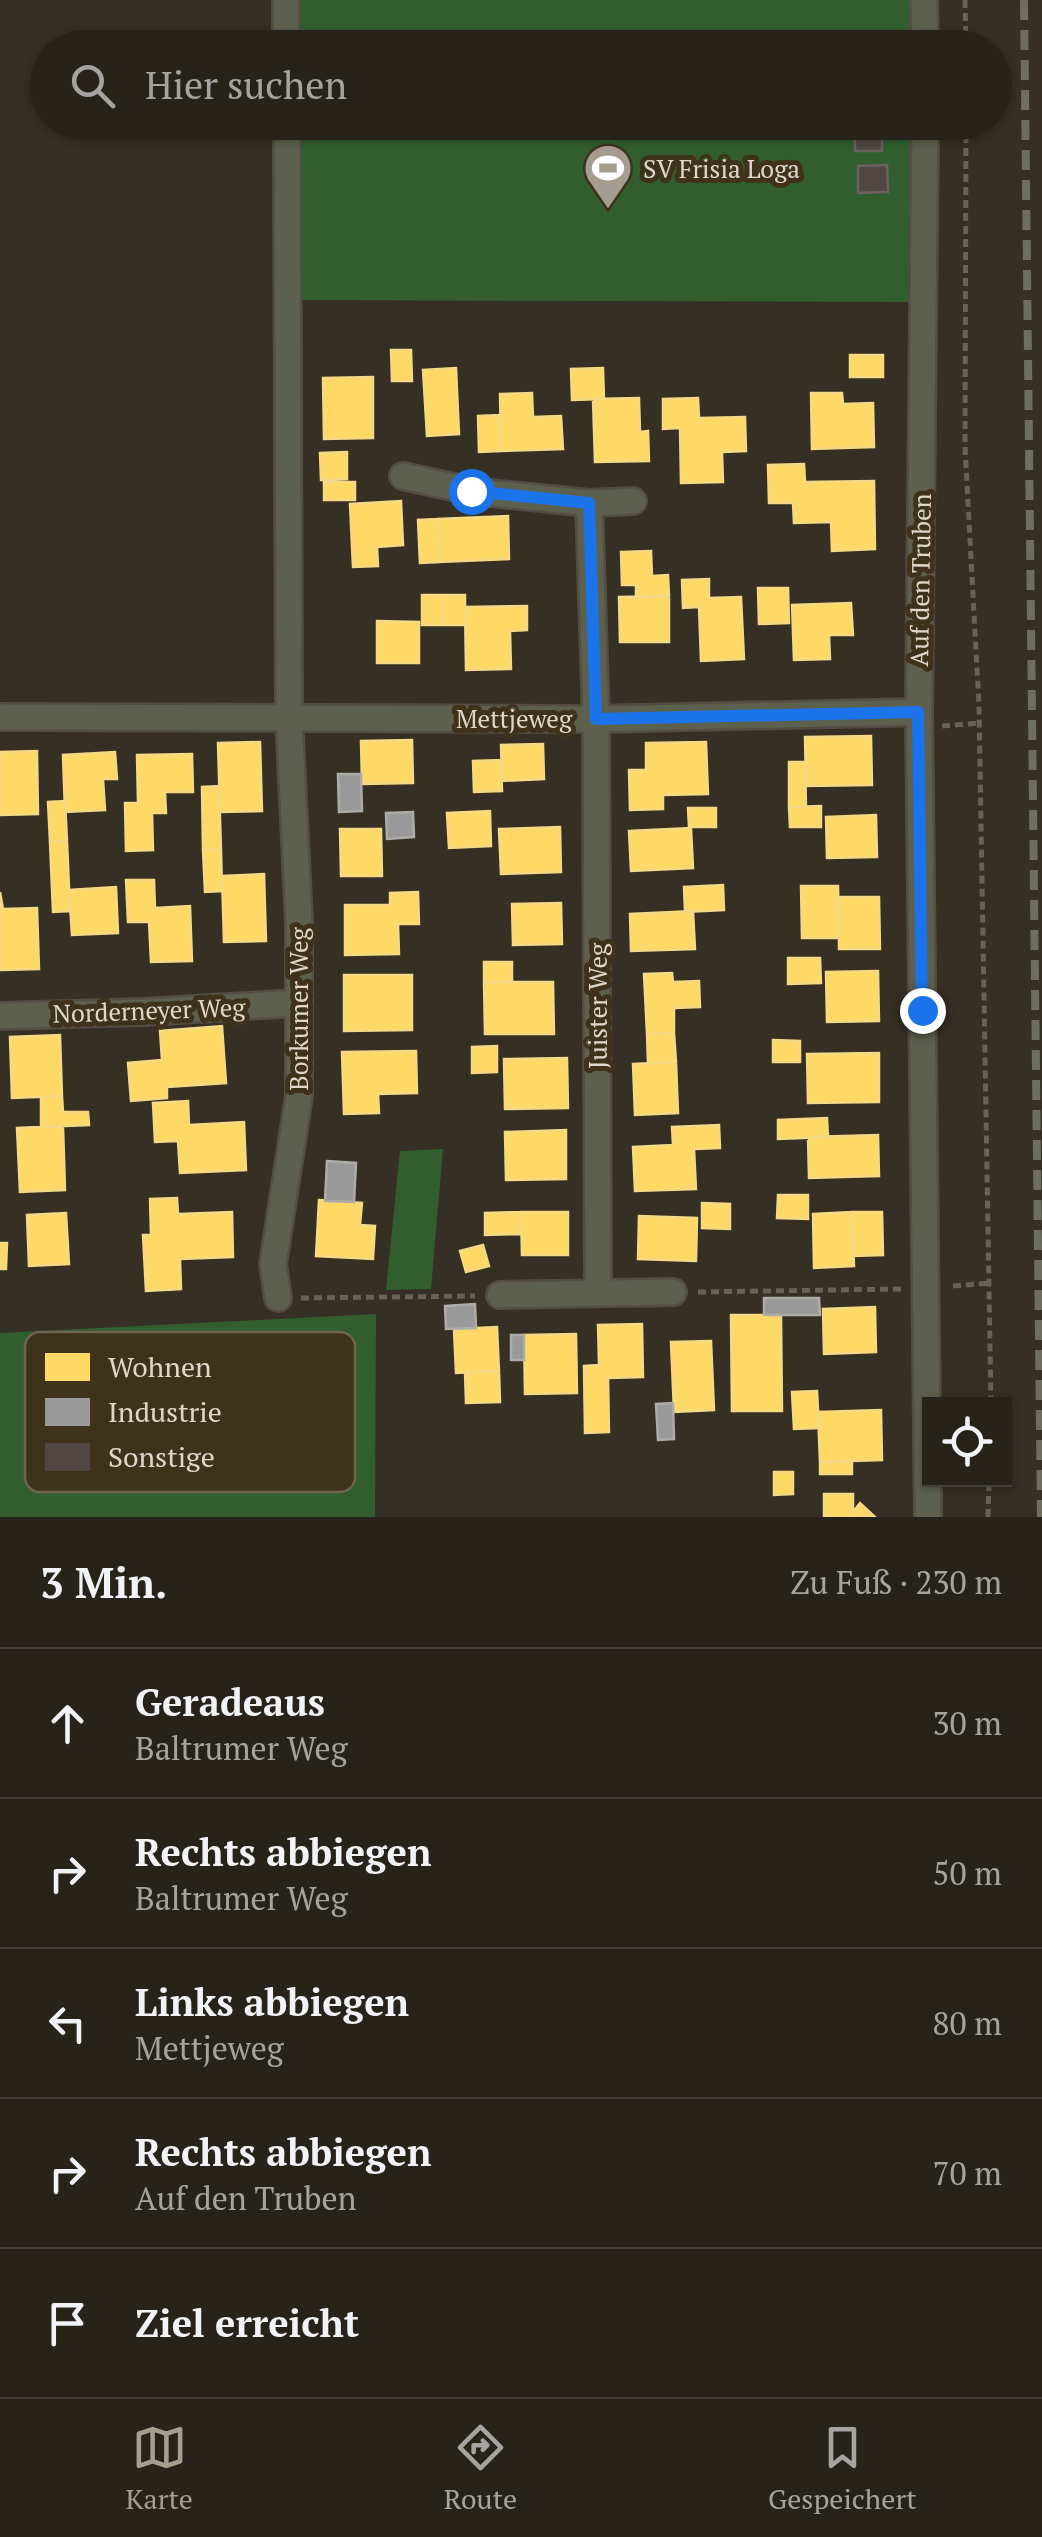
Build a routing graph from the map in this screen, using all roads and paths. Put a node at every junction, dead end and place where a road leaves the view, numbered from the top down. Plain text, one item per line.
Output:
1 (286, 0) edge
2 (924, 0) edge
3 (965, 0) edge
4 (286, 30) edge
5 (925, 30) edge
6 (966, 30) edge
7 (286, 140) edge
8 (925, 140) edge
9 (966, 140) edge
10 (403, 476) dead end
11 (632, 501) dead end
12 (589, 503) junction
13 (0, 717) edge
14 (289, 717) junction
15 (596, 719) junction
16 (919, 720) junction
17 (979, 723) junction
18 (299, 1003) junction
19 (0, 1016) edge
20 (990, 1283) junction
21 (926, 1288) junction
22 (673, 1292) joint
23 (598, 1293) junction
24 (500, 1295) joint
25 (278, 1298) joint
26 (991, 1397) edge
27 (989, 1487) edge
28 (928, 1517) edge
29 (988, 1517) edge

1 - 4 street
2 - 5 street
3 - 6 path
7 - 14 street
8 - 16 street, Auf den Truben
9 - 17 path
10 - 12 street
11 - 12 street
12 - 15 street, Juister Weg
13 - 14 street, Mettjeweg
14 - 15 street, Mettjeweg
14 - 18 street, Borkumer Weg
15 - 16 street, Mettjeweg
15 - 23 street, Juister Weg
16 - 17 path
16 - 21 street, Auf den Truben
17 - 20 path
18 - 19 street, Norderneyer Weg
18 - 25 street, Borkumer Weg
20 - 21 path
20 - 26 path
21 - 22 path
21 - 28 street, Auf den Truben
22 - 23 street
23 - 24 street
24 - 25 path
27 - 29 path

